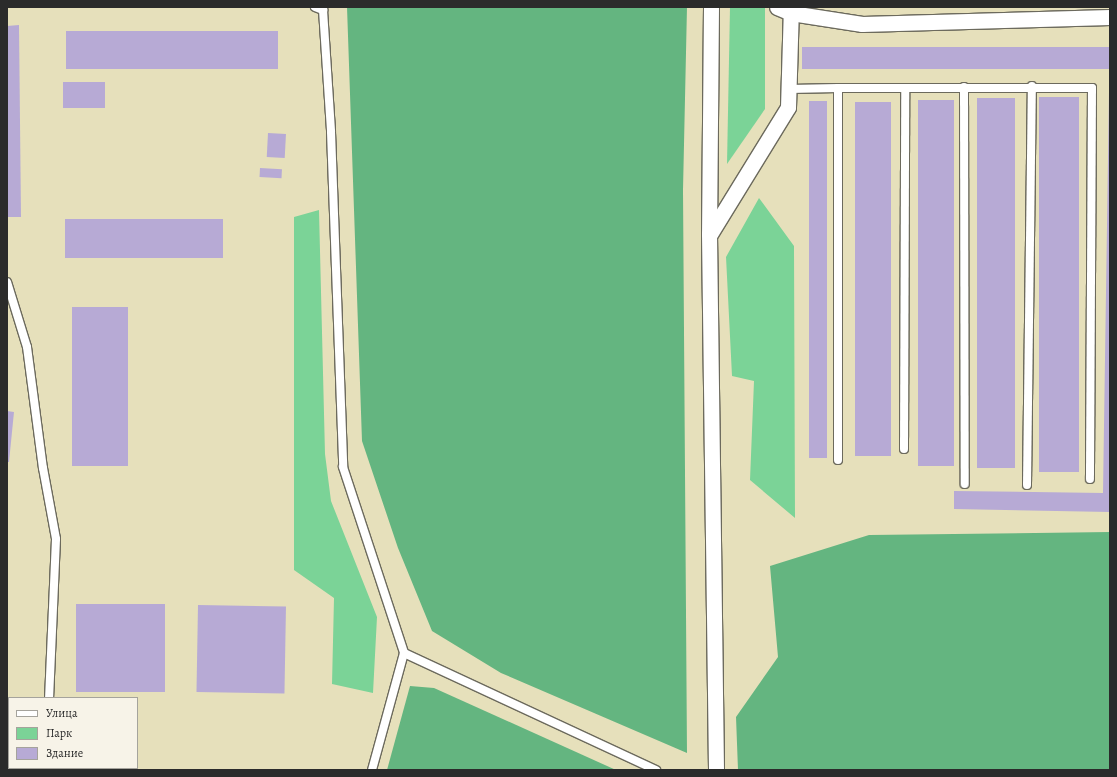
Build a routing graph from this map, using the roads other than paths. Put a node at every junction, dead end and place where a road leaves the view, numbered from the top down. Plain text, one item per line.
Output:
1 (711, 7) edge
2 (320, 8) edge
3 (786, 9) edge
4 (1110, 17) edge
5 (1032, 86) junction
6 (964, 87) junction
7 (838, 88) junction
8 (788, 89) junction
9 (905, 89) junction
10 (709, 234) junction
11 (7, 282) edge
12 (904, 449) dead end
13 (838, 460) dead end
14 (1090, 479) dead end
15 (965, 484) dead end
16 (1027, 485) dead end
17 (404, 652) junction
18 (49, 697) edge
19 (372, 770) edge
20 (656, 770) edge
21 (716, 770) edge

1 - 10 street
2 - 17 lane
3 - 4 street
3 - 8 street
5 - 6 lane
5 - 14 lane
5 - 16 lane
6 - 9 lane
6 - 15 lane
7 - 8 lane
7 - 9 lane
7 - 13 lane
8 - 10 street
9 - 12 lane
10 - 21 street
11 - 18 lane
17 - 19 lane
17 - 20 lane

